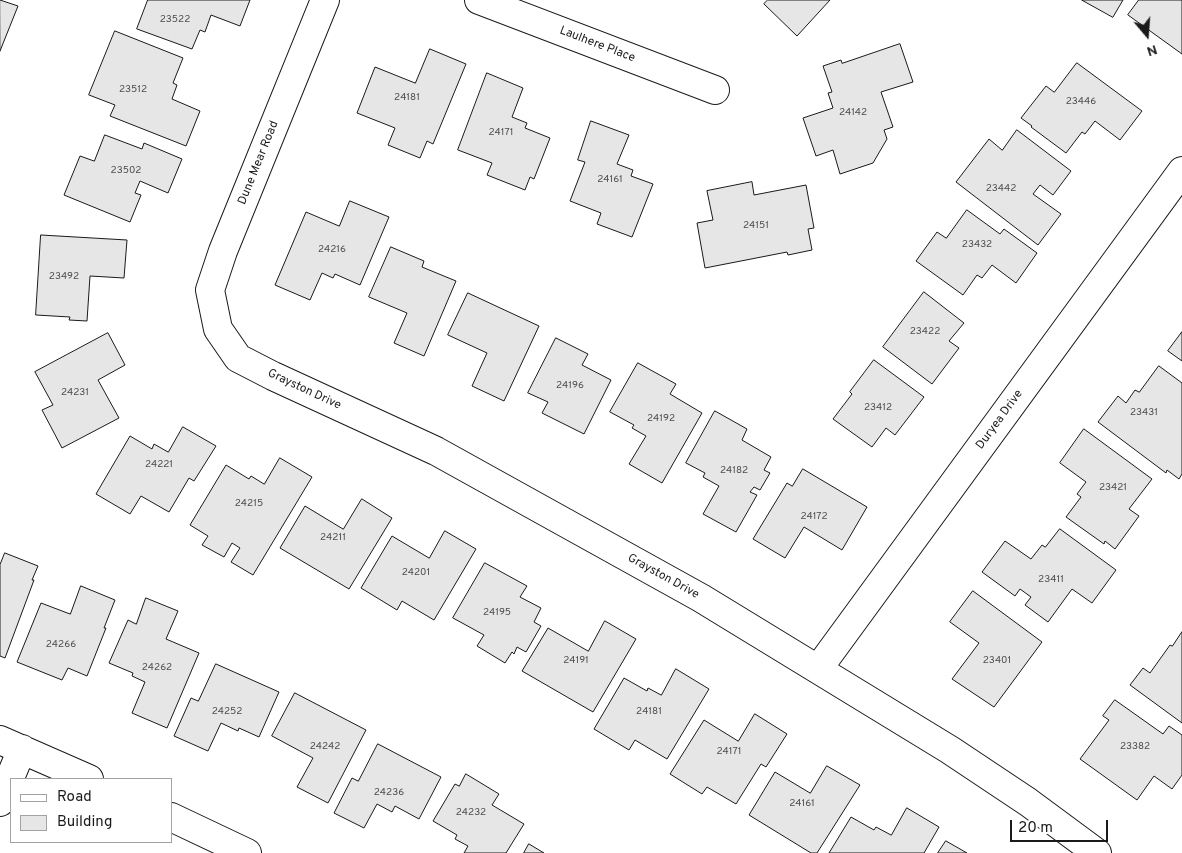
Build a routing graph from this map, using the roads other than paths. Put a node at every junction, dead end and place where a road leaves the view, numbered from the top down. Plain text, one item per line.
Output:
1 (325, 0) edge
2 (479, 0) edge
3 (715, 90) dead end
4 (1182, 171) edge
5 (218, 329) joint
6 (818, 669) junction
7 (11, 745) edge
8 (87, 778) edge
9 (0, 802) edge
10 (172, 817) edge
11 (246, 853) edge
12 (1097, 853) edge

1 - 5 street, Dune Mear Road
2 - 3 street, Laulhere Place
4 - 6 street, Duryea Drive
5 - 6 street, Grayston Drive
6 - 12 street, Grayston Drive
7 - 8 street
7 - 9 street
10 - 11 street

